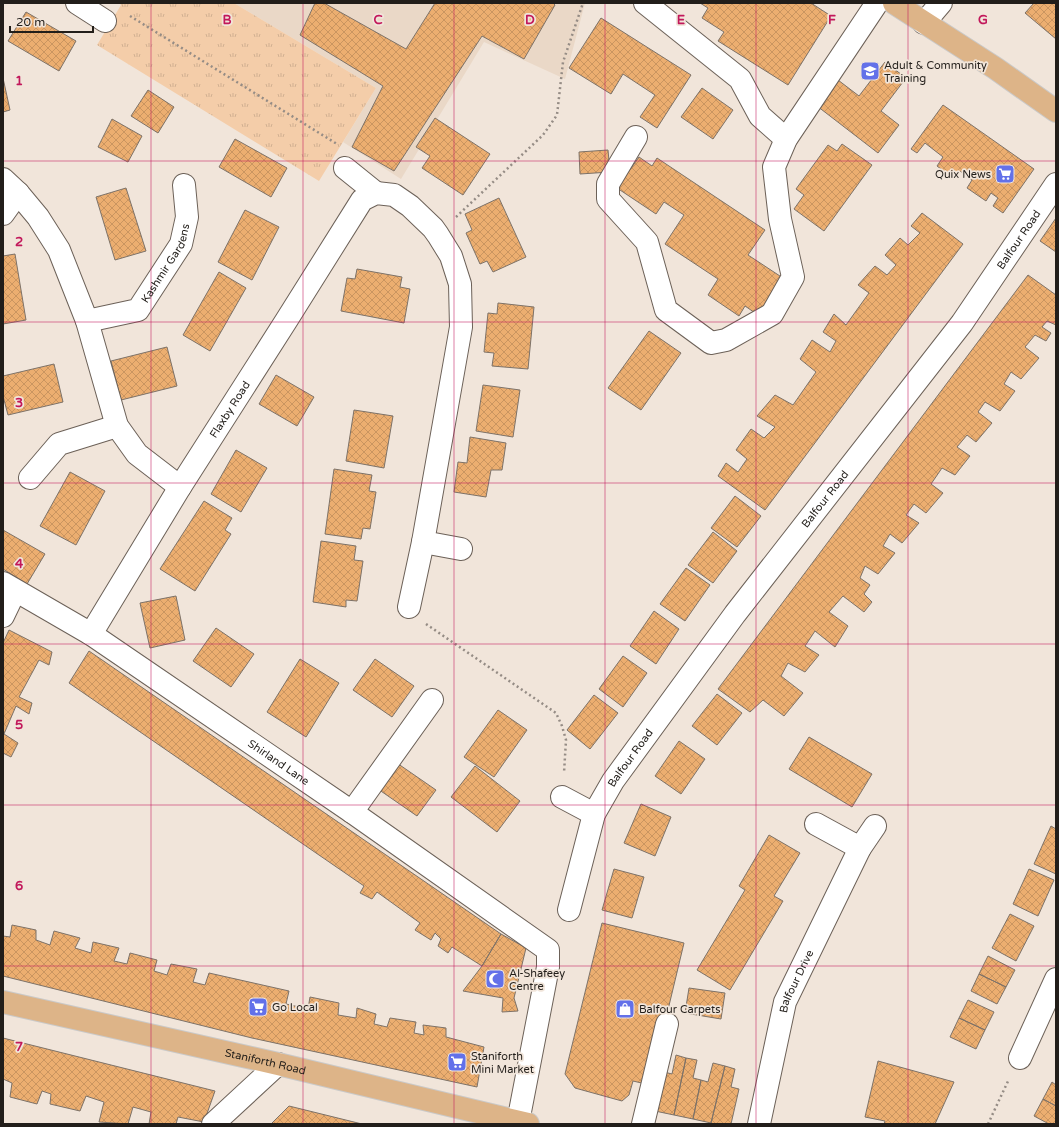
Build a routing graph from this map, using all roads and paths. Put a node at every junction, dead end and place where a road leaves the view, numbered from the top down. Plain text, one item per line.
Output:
1 (77, 3) edge
2 (584, 3) edge
3 (645, 3) edge
4 (877, 3) edge
5 (894, 3) edge
6 (941, 3) edge
7 (105, 21) joint
8 (924, 23) junction
9 (1056, 111) edge
10 (636, 137) dead end
11 (786, 139) junction
12 (344, 168) joint
13 (1056, 184) edge
14 (184, 185) dead end
15 (11, 186) edge
16 (376, 193) junction
17 (3, 214) edge
18 (438, 235) junction
19 (87, 321) junction
20 (116, 426) junction
21 (30, 478) dead end
22 (180, 487) junction
23 (423, 542) junction
24 (461, 549) dead end
25 (9, 587) edge
26 (409, 607) joint
27 (3, 616) edge
28 (91, 634) junction
29 (432, 700) dead end
30 (562, 797) joint
31 (352, 812) junction
32 (594, 814) junction
33 (816, 824) dead end
34 (875, 826) dead end
35 (860, 848) junction
36 (569, 910) dead end
37 (1056, 979) edge
38 (3, 1002) edge
39 (667, 1024) dead end
40 (1020, 1058) joint
41 (278, 1064) junction
42 (523, 1123) edge
43 (213, 1124) edge
44 (643, 1124) edge
45 (759, 1124) edge
46 (988, 1124) edge

1 - 7 street
2 - 18 path
3 - 11 street
4 - 11 street
5 - 8 main road
6 - 8 street
7 - 12 path
8 - 9 main road
10 - 11 street
12 - 16 street
13 - 32 street, Balfour Road
14 - 19 street, Kashmir Gardens
15 - 17 street
15 - 19 street
16 - 18 street
16 - 22 street, Flaxby Road
18 - 23 street
19 - 20 street
20 - 21 street
20 - 22 street
22 - 28 street, Flaxby Road
23 - 24 street
23 - 26 street
25 - 27 street
25 - 28 street, Shirland Lane
26 - 30 path
28 - 31 street, Shirland Lane
29 - 31 street
30 - 32 street
31 - 42 street, Shirland Lane
32 - 36 street, Balfour Road
33 - 35 street
34 - 35 street, Balfour Drive
35 - 45 street, Balfour Drive
37 - 40 street
38 - 41 main road, Staniforth Road
39 - 44 street
40 - 46 path
41 - 42 main road, Staniforth Road
41 - 43 street

